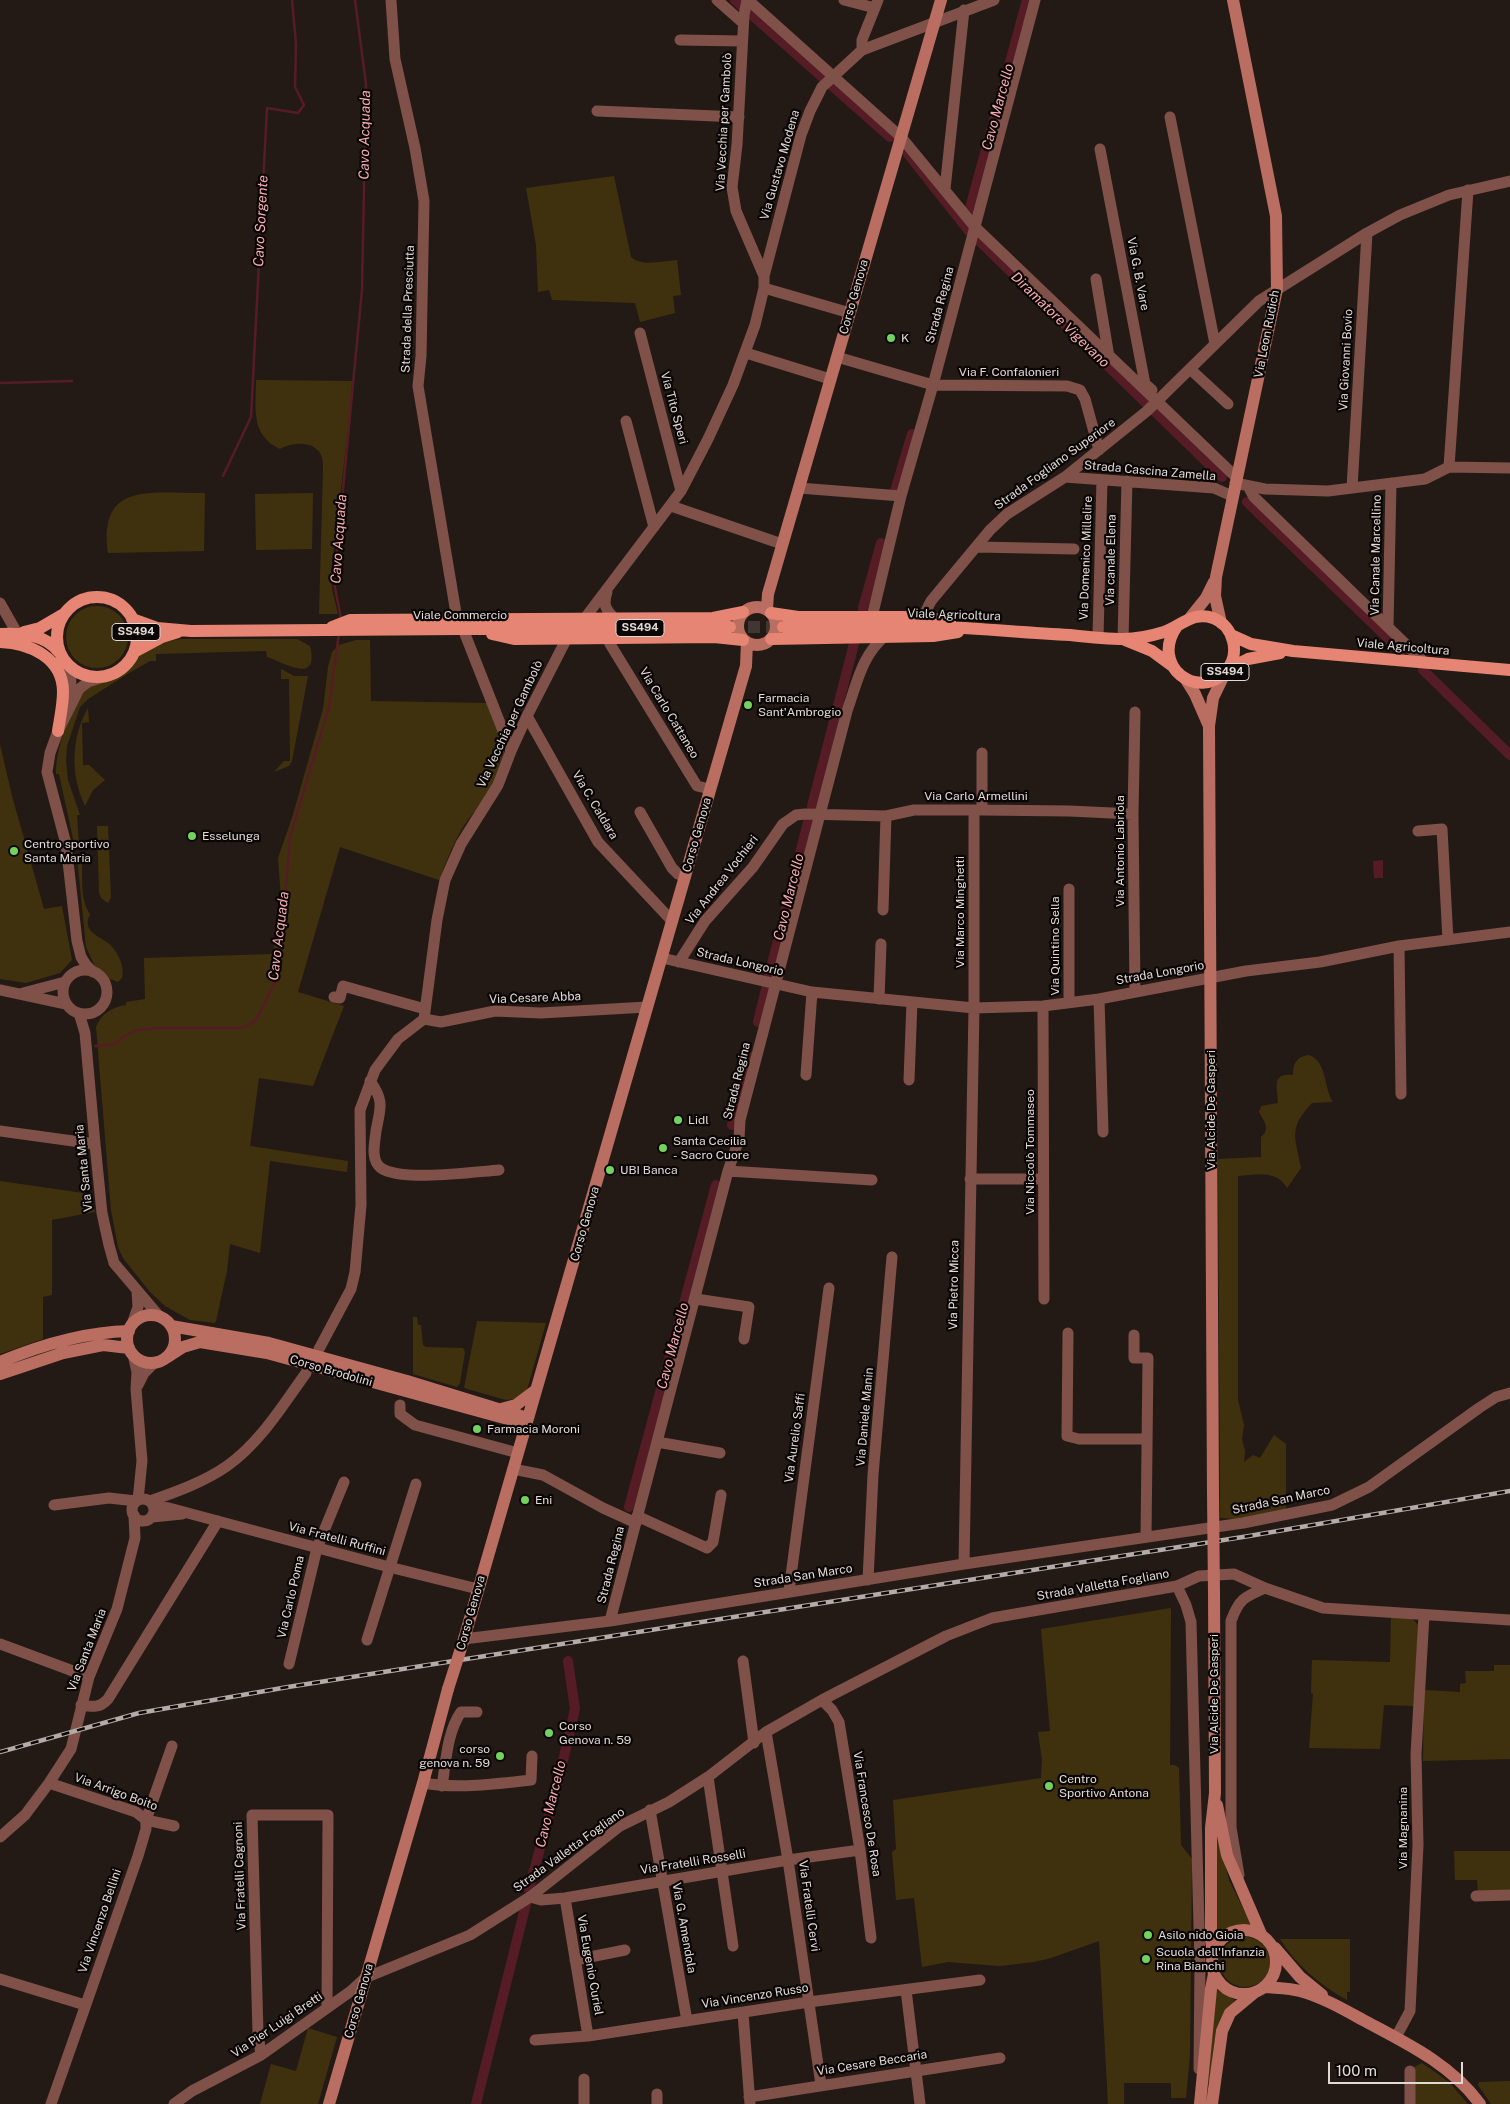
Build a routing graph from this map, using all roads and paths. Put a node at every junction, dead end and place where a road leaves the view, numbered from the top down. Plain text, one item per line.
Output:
1 (390, 0) edge
2 (717, 0) edge
3 (844, 0) edge
4 (941, 0) edge
5 (994, 0) edge
6 (1035, 0) edge
7 (1234, 0) edge
8 (747, 1) edge
9 (876, 4) edge
10 (964, 10) junction
11 (743, 19) junction
12 (935, 21) junction
13 (680, 40) dead end
14 (742, 41) junction
15 (862, 50) junction
16 (833, 77) junction
17 (597, 111) dead end
18 (739, 116) junction
19 (1170, 117) dead end
20 (901, 137) junction
21 (1100, 149) dead end
22 (1510, 181) edge
23 (945, 189) junction
24 (1468, 190) junction
25 (973, 232) junction
26 (1367, 233) junction
27 (764, 276) junction
28 (1096, 279) dead end
29 (764, 288) junction
30 (1277, 289) junction
31 (850, 313) junction
32 (640, 333) dead end
33 (1216, 344) junction
34 (746, 353) junction
35 (837, 357) junction
36 (1109, 357) junction
37 (1190, 369) junction
38 (830, 379) junction
39 (933, 386) junction
40 (1154, 404) junction
41 (1228, 404) dead end
42 (626, 421) dead end
43 (1099, 450) junction
44 (1449, 468) junction
45 (1510, 468) edge
46 (1065, 477) junction
47 (1102, 480) junction
48 (1236, 481) junction
49 (1127, 482) junction
50 (1391, 483) junction
51 (1248, 486) junction
52 (798, 488) junction
53 (1352, 488) junction
54 (681, 491) junction
55 (901, 496) junction
56 (1232, 496) junction
57 (671, 506) junction
58 (654, 528) junction
59 (782, 544) junction
60 (978, 547) junction
61 (1074, 549) dead end
62 (1216, 578) junction
63 (606, 592) junction
64 (0, 603) edge
65 (765, 610) junction
66 (743, 612) junction
67 (64, 614) junction
68 (872, 617) junction
69 (923, 617) junction
70 (132, 618) junction
71 (585, 618) junction
72 (614, 618) junction
73 (1190, 618) junction
74 (1221, 623) junction
75 (460, 624) junction
76 (1177, 626) junction
77 (730, 627) tunnel mouth
78 (783, 627) tunnel mouth
79 (1388, 627) junction
80 (972, 629) junction
81 (191, 631) junction
82 (0, 634) edge
83 (18, 634) junction
84 (886, 636) junction
85 (1231, 636) junction
86 (861, 637) junction
87 (1098, 637) junction
88 (568, 638) junction
89 (1123, 639) junction
90 (745, 641) junction
91 (0, 642) edge
92 (766, 642) junction
93 (610, 644) dead end
94 (1293, 651) junction
95 (60, 652) junction
96 (134, 652) junction
97 (868, 655) junction
98 (1423, 662) junction
99 (67, 664) junction
100 (1172, 665) junction
101 (746, 666) junction
102 (1510, 670) edge
103 (1226, 671) junction
104 (106, 676) junction
105 (1185, 678) junction
106 (1135, 712) dead end
107 (527, 716) junction
108 (1209, 726) junction
109 (60, 727) junction
110 (511, 751) junction
111 (982, 754) dead end
112 (710, 789) junction
113 (640, 812) dead end
114 (820, 814) junction
115 (978, 814) junction
116 (1133, 814) junction
117 (886, 816) junction
118 (1418, 831) dead end
119 (685, 877) junction
120 (1069, 889) dead end
121 (884, 910) dead end
122 (672, 921) junction
123 (1509, 934) edge
124 (1448, 940) junction
125 (77, 941) junction
126 (881, 944) dead end
127 (1399, 946) junction
128 (662, 958) junction
129 (679, 962) junction
130 (93, 972) junction
131 (1210, 978) junction
132 (67, 980) junction
133 (776, 985) junction
134 (0, 990) edge
135 (1135, 991) junction
136 (812, 992) junction
137 (19, 994) junction
138 (334, 997) dead end
139 (878, 999) junction
140 (1099, 999) junction
141 (912, 1002) junction
142 (1069, 1002) junction
143 (66, 1004) junction
144 (1043, 1006) junction
145 (647, 1007) junction
146 (974, 1008) junction
147 (84, 1013) junction
148 (425, 1014) junction
149 (806, 1075) dead end
150 (909, 1080) dead end
151 (370, 1081) junction
152 (1401, 1094) dead end
153 (0, 1131) edge
154 (1103, 1132) dead end
155 (95, 1144) junction
156 (499, 1170) dead end
157 (728, 1171) junction
158 (970, 1179) junction
159 (1043, 1179) junction
160 (872, 1180) dead end
161 (892, 1257) dead end
162 (829, 1288) dead end
163 (137, 1291) junction
164 (696, 1299) junction
165 (1044, 1299) dead end
166 (159, 1316) junction
167 (171, 1326) junction
168 (130, 1328) junction
169 (1068, 1333) dead end
170 (1134, 1335) dead end
171 (744, 1339) dead end
172 (319, 1349) dead end
173 (131, 1351) junction
174 (161, 1360) junction
175 (0, 1362) edge
176 (306, 1373) dead end
177 (0, 1374) edge
178 (136, 1389) junction
179 (536, 1390) junction
180 (1510, 1392) edge
181 (400, 1405) dead end
182 (499, 1413) junction
183 (527, 1421) junction
184 (1147, 1439) junction
185 (657, 1442) junction
186 (519, 1450) junction
187 (720, 1453) dead end
188 (513, 1469) junction
189 (344, 1482) dead end
190 (416, 1484) dead end
191 (180, 1490) junction
192 (721, 1495) dead end
193 (54, 1505) dead end
194 (144, 1507) junction
195 (188, 1514) junction
196 (636, 1519) junction
197 (218, 1521) junction
198 (1146, 1537) junction
199 (317, 1548) junction
200 (964, 1564) junction
201 (389, 1567) junction
202 (868, 1580) junction
203 (1177, 1586) junction
204 (1265, 1588) junction
205 (478, 1589) junction
206 (789, 1591) junction
207 (1424, 1615) junction
208 (610, 1620) junction
209 (1510, 1620) edge
210 (464, 1639) junction
211 (367, 1640) dead end
212 (0, 1644) edge
213 (743, 1661) dead end
214 (289, 1664) dead end
215 (89, 1677) junction
216 (822, 1700) junction
217 (81, 1705) junction
218 (477, 1712) dead end
219 (766, 1732) junction
220 (754, 1743) junction
221 (172, 1746) dead end
222 (532, 1756) dead end
223 (708, 1777) junction
224 (49, 1783) junction
225 (423, 1783) junction
226 (442, 1786) junction
227 (1215, 1793) junction
228 (650, 1810) junction
229 (146, 1820) junction
230 (174, 1826) dead end
231 (0, 1837) edge
232 (860, 1850) junction
233 (788, 1860) junction
234 (723, 1872) junction
235 (661, 1881) junction
236 (1242, 1894) junction
237 (1510, 1895) edge
238 (1476, 1896) dead end
239 (530, 1897) junction
240 (565, 1898) junction
241 (1261, 1934) junction
242 (871, 1938) dead end
243 (733, 1946) dead end
244 (1272, 1946) junction
245 (625, 1950) dead end
246 (1213, 1955) junction
247 (575, 1960) junction
248 (1200, 1963) junction
249 (1214, 1973) junction
250 (0, 1978) edge
251 (366, 1978) junction
252 (980, 1980) dead end
253 (1266, 1987) junction
254 (906, 1990) junction
255 (1254, 1993) junction
256 (809, 2002) junction
257 (1332, 2004) junction
258 (85, 2005) junction
259 (327, 2007) junction
260 (744, 2013) junction
261 (687, 2021) junction
262 (588, 2036) junction
263 (1396, 2038) junction
264 (535, 2040) dead end
265 (261, 2055) junction
266 (1000, 2058) dead end
267 (915, 2070) junction
268 (1410, 2071) dead end
269 (584, 2079) dead end
270 (822, 2085) junction
271 (1200, 2091) junction
272 (749, 2101) edge
273 (51, 2104) edge
274 (174, 2104) edge
275 (329, 2104) edge
276 (584, 2104) edge
277 (920, 2104) edge
278 (1200, 2104) edge
279 (1212, 2104) edge
280 (1410, 2104) edge
281 (1480, 2104) edge

1 - 75 street, Strada della Presciutta
2 - 11 street
3 - 9 street
4 - 12 main road, Corso Genova
5 - 10 street, Via Gustavo Modena
6 - 25 street, Strada Regina
7 - 30 main road, Via Leon Rudich
8 - 11 street, Via Vecchia per Gambolò
8 - 16 street
9 - 15 street
10 - 12 street, Via Gustavo Modena
10 - 23 street
11 - 14 street, Via Vecchia per Gambolò
12 - 15 street, Via Gustavo Modena
12 - 20 main road, Corso Genova
13 - 14 street
14 - 18 street, Via Vecchia per Gambolò
15 - 16 street, Via Gustavo Modena
16 - 20 street
16 - 27 street, Via Gustavo Modena
17 - 18 street
18 - 27 street, Via Vecchia per Gambolò
19 - 33 street
20 - 23 street
20 - 31 main road, Corso Genova
21 - 40 street, Via G. B. Vare
22 - 24 street, Strada Fogliano Superiore
23 - 25 street
24 - 26 street, Strada Fogliano Superiore
24 - 44 street
25 - 36 street
25 - 39 street, Strada Regina
26 - 30 street, Strada Fogliano Superiore
26 - 53 street, Via Giovanni Bovio
27 - 29 street, Via Vecchia per Gambolò
28 - 36 street
29 - 31 street
29 - 34 street, Via Vecchia per Gambolò
30 - 33 street, Strada Fogliano Superiore
30 - 48 main road, Via Leon Rudich
31 - 35 main road, Corso Genova
32 - 54 street, Via Tito Speri
33 - 37 street, Strada Fogliano Superiore
34 - 38 street
34 - 54 street, Via Vecchia per Gambolò
35 - 38 main road, Corso Genova
35 - 39 street
36 - 40 street
37 - 40 street, Strada Fogliano Superiore
37 - 41 street
38 - 52 main road, Corso Genova
39 - 43 street, Via F. Confalonieri
39 - 55 street, Strada Regina
40 - 43 street, Strada Fogliano Superiore
40 - 48 street
42 - 58 street
43 - 46 street, Strada Fogliano Superiore
44 - 45 street
44 - 50 street
46 - 47 street, Strada Cascina Zamella
46 - 60 street, Strada Fogliano Superiore
47 - 49 street, Strada Cascina Zamella
47 - 87 street, Via Domenico Millelire
48 - 51 street
48 - 56 main road, Via Leon Rudich
49 - 56 street, Strada Cascina Zamella
49 - 89 street, Via canale Elena
50 - 53 street
50 - 79 street, Via Canale Marcellino
51 - 53 street
51 - 79 street
52 - 55 street
52 - 59 main road, Corso Genova
54 - 57 street, Via Vecchia per Gambolò
55 - 68 street, Strada Regina
56 - 62 main road, Via Leon Rudich
57 - 58 street, Via Vecchia per Gambolò
57 - 59 street
58 - 63 street, Via Vecchia per Gambolò
59 - 65 main road, Corso Genova
60 - 61 street
60 - 69 street, Strada Fogliano Superiore
62 - 73 main road
62 - 74 main road
63 - 71 street, Via Vecchia per Gambolò
63 - 72 street
64 - 83 street
65 - 66 main road, Corso Genova
65 - 68 main road
65 - 92 main road
66 - 72 main road
66 - 90 main road, Corso Genova
67 - 70 main road, Viale Commercio / SS494
67 - 83 main road, Viale Commercio / SS494
67 - 95 main road, Viale Commercio / SS494
68 - 69 main road
69 - 80 main road
70 - 81 main road, Viale Commercio / SS494
70 - 96 main road, SS494
71 - 72 main road
71 - 75 main road
73 - 74 main road
73 - 76 main road, Viale Agricoltura / SS494
74 - 85 main road
75 - 77 main road, Viale Commercio / SS494
75 - 81 main road, Viale Commercio / SS494
75 - 88 main road
75 - 110 street, Strada della Presciutta
76 - 89 main road, Viale Agricoltura / SS494
76 - 100 main road
78 - 80 main road, Viale Agricoltura / SS494
79 - 98 street
80 - 84 main road
80 - 87 main road, Viale Agricoltura / SS494
81 - 96 main road, Viale Commercio / SS494
82 - 83 main road, Viale Commercio / SS494
83 - 95 main road, Viale Commercio / SS494
84 - 86 main road
84 - 97 street, Strada Regina
85 - 94 main road, Viale Agricoltura / SS494
85 - 103 main road, SS494
86 - 92 main road
86 - 97 street
87 - 89 main road, Viale Agricoltura / SS494
88 - 90 main road
88 - 107 street, Via Vecchia per Gambolò
89 - 100 main road, Viale Agricoltura / SS494
90 - 92 main road
90 - 101 main road, Corso Genova
91 - 109 main road
92 - 101 main road, Corso Genova
93 - 112 street, Via Carlo Cattaneo
94 - 98 main road, Viale Agricoltura / SS494
94 - 103 main road, Viale Agricoltura / SS494
95 - 99 main road, Viale Commercio / SS494
96 - 104 main road, Viale Commercio / SS494
97 - 114 street, Strada Regina
98 - 102 main road, Viale Agricoltura / SS494
99 - 104 main road
99 - 109 street
100 - 105 main road, Viale Agricoltura / SS494
101 - 112 main road, Corso Genova
103 - 105 main road, Viale Agricoltura / SS494
103 - 108 main road, Via Alcide De Gasperi
104 - 109 street
105 - 108 main road, Via Alcide De Gasperi
106 - 116 street, Via Antonio Labriola
107 - 110 street, Via Vecchia per Gambolò
107 - 122 street, Via C. Caldara
108 - 131 main road, Via Alcide De Gasperi
109 - 125 street
110 - 148 street, Via Vecchia per Gambolò
111 - 115 street, Via Marco Minghetti
112 - 119 main road, Corso Genova
113 - 119 street
114 - 117 street, Via Carlo Armellini
114 - 129 street, Via Andrea Vochieri
114 - 133 street, Strada Regina
115 - 116 street, Via Carlo Armellini
115 - 117 street, Via Carlo Armellini
115 - 146 street, Via Marco Minghetti
116 - 135 street, Via Antonio Labriola
117 - 121 street
118 - 124 street
119 - 122 main road, Corso Genova
120 - 142 street, Via Quintino Sella
122 - 128 main road, Corso Genova
123 - 124 street, Strada Longorio
124 - 127 street, Strada Longorio
125 - 130 street
125 - 132 street
126 - 139 street
127 - 131 street, Strada Longorio
127 - 152 street
128 - 129 street, Strada Longorio
128 - 145 main road, Corso Genova
129 - 133 street, Strada Longorio
130 - 132 street
130 - 147 street
131 - 135 street, Strada Longorio
131 - 227 main road, Via Alcide De Gasperi, bridge
132 - 137 street
132 - 143 street
133 - 136 street, Strada Longorio
133 - 157 street, Strada Regina
134 - 137 street
135 - 140 street, Strada Longorio
136 - 139 street, Strada Longorio
136 - 149 street
137 - 143 street
138 - 148 street, Via Cesare Abba
139 - 141 street, Strada Longorio
140 - 142 street, Strada Longorio
140 - 154 street
141 - 146 street, Strada Longorio
141 - 150 street
142 - 144 street, Strada Longorio
143 - 147 street
144 - 146 street, Strada Longorio
144 - 159 street, Via Niccolò Tommaseo
145 - 148 street, Via Cesare Abba
145 - 179 main road, Corso Genova
146 - 158 street, Via Pietro Micca
147 - 155 street, Via Santa Maria
148 - 151 street
151 - 156 street
151 - 172 street
153 - 155 street
155 - 163 street, Via Santa Maria
157 - 160 street
157 - 164 street, Strada Regina
158 - 159 street
158 - 200 street, Via Pietro Micca
159 - 165 street, Via Niccolò Tommaseo
161 - 202 street, Via Daniele Manin
162 - 206 street, Via Aurelio Saffi
163 - 166 street, Via Santa Maria
163 - 168 street
164 - 171 street
164 - 185 street, Strada Regina
166 - 167 main road, Corso Brodolini
166 - 168 main road
167 - 174 main road
167 - 182 main road, Corso Brodolini
168 - 173 main road
168 - 175 main road
169 - 184 street
170 - 184 street
173 - 174 main road
173 - 177 main road
173 - 178 street
174 - 178 street
174 - 182 main road, Corso Brodolini
176 - 191 street
178 - 194 street
179 - 182 main road
179 - 183 main road, Corso Genova
180 - 198 street, Strada San Marco
181 - 186 street
182 - 183 main road, Corso Brodolini
182 - 186 main road
183 - 186 main road, Corso Genova
184 - 198 street
185 - 187 street
185 - 196 street, Strada Regina
186 - 188 main road, Corso Genova
188 - 196 street
188 - 205 main road, Corso Genova
189 - 199 street, Via Carlo Poma
190 - 201 street
191 - 194 street
191 - 195 street
192 - 196 street, Strada Regina
193 - 194 street, Via Fratelli Ruffini
194 - 195 street, Via Fratelli Ruffini
194 - 215 street, Via Santa Maria
195 - 197 street, Via Fratelli Ruffini
196 - 208 street, Strada Regina
197 - 199 street, Via Fratelli Ruffini
197 - 217 street
198 - 200 street, Strada San Marco
199 - 201 street, Via Fratelli Ruffini
199 - 214 street, Via Carlo Poma
200 - 202 street, Strada San Marco
201 - 205 street, Via Fratelli Ruffini
201 - 211 street
202 - 206 street, Strada San Marco
203 - 204 street, Strada Valletta Fogliano
203 - 216 street, Strada Valletta Fogliano
203 - 248 street
204 - 207 street, Strada Valletta Fogliano
204 - 236 street
205 - 210 main road, Corso Genova
206 - 208 street, Strada San Marco
207 - 209 street, Strada Valletta Fogliano
207 - 263 street, Via Magnanina
208 - 210 street, Strada San Marco
210 - 225 main road, Corso Genova, bridge
212 - 215 street
213 - 220 street
215 - 217 street, Via Santa Maria
216 - 219 street, Strada Valletta Fogliano
216 - 232 street, Via Francesco De Rosa
217 - 224 street, Via Santa Maria
218 - 226 street
219 - 220 street, Strada Valletta Fogliano
219 - 233 street, Via Fratelli Cervi
220 - 223 street, Strada Valletta Fogliano
221 - 229 street, Via Vincenzo Bellini
222 - 226 street
223 - 228 street, Strada Valletta Fogliano
223 - 234 street
224 - 229 street, Via Arrigo Boito
224 - 231 street, Via Santa Maria
225 - 226 street
225 - 251 main road, Corso Genova
227 - 236 main road, Via Alcide De Gasperi
227 - 246 main road, Via Alcide De Gasperi
228 - 235 street, Via G. Amendola
228 - 239 street, Strada Valletta Fogliano
229 - 230 street, Via Arrigo Boito
229 - 258 street, Via Vincenzo Bellini
232 - 233 street, Via Fratelli Rosselli
232 - 242 street, Via Francesco De Rosa
233 - 234 street, Via Fratelli Rosselli
233 - 256 street, Via Fratelli Cervi
234 - 235 street, Via Fratelli Rosselli
234 - 243 street
235 - 240 street, Via Fratelli Rosselli
235 - 261 street, Via G. Amendola
236 - 241 main road, Via Alcide De Gasperi
237 - 238 street
239 - 240 street, Via Fratelli Rosselli
239 - 251 street, Strada Valletta Fogliano
240 - 247 street, Via Eugenio Curiel
241 - 244 main road, Via Alcide De Gasperi
241 - 246 main road
244 - 253 main road
244 - 257 main road, Via Alcide De Gasperi
245 - 247 street
246 - 249 main road, Via Alcide De Gasperi
247 - 262 street, Via Eugenio Curiel
248 - 249 street
248 - 271 street
249 - 255 main road
249 - 271 main road, Via Alcide De Gasperi
250 - 258 street
251 - 259 street, Via Pier Luigi Bretti
251 - 275 main road, Corso Genova
252 - 254 street, Via Vincenzo Russo
253 - 255 main road
253 - 257 main road
254 - 256 street, Via Vincenzo Russo
254 - 267 street
255 - 279 main road
256 - 260 street, Via Vincenzo Russo
256 - 270 street, Via Fratelli Cervi
257 - 263 main road
258 - 273 street, Via Vincenzo Bellini
259 - 265 street, Via Pier Luigi Bretti
259 - 265 street, Via Fratelli Cagnoni
260 - 261 street, Via Vincenzo Russo
260 - 272 street
261 - 262 street, Via Vincenzo Russo
262 - 264 street, Via Vincenzo Russo
263 - 281 main road
265 - 274 street, Via Pier Luigi Bretti
266 - 267 street, Via Cesare Beccaria
267 - 270 street, Via Cesare Beccaria
267 - 277 street
268 - 280 street
269 - 276 street
270 - 272 street, Via Cesare Beccaria
271 - 278 main road, Via Alcide De Gasperi

